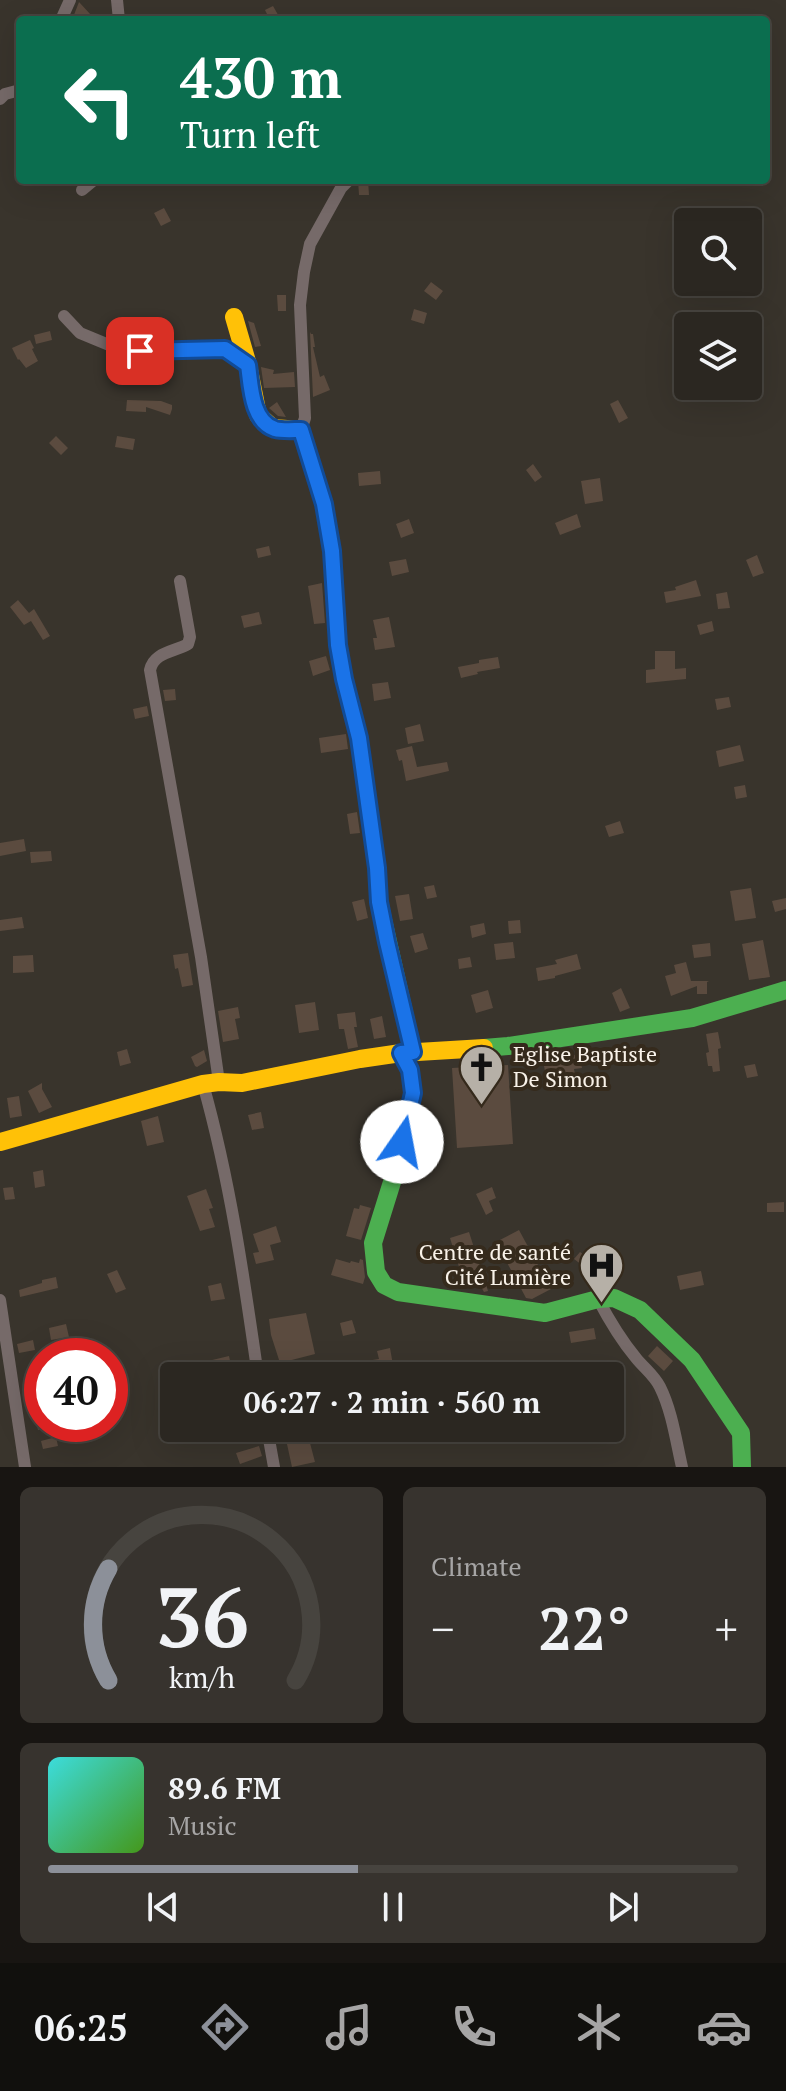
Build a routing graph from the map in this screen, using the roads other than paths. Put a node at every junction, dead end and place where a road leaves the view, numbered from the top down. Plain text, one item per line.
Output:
1 (89, 184) edge
2 (345, 184) edge
3 (82, 190) dead end
4 (64, 316) dead end
5 (234, 317) dead end
6 (248, 365) junction
7 (301, 430) junction
8 (180, 581) dead end
9 (786, 990) edge
10 (407, 1052) junction
11 (211, 1083) junction
12 (0, 1142) edge
13 (598, 1299) junction
14 (0, 1300) edge
15 (256, 1362) edge
16 (270, 1442) edge
17 (25, 1467) edge
18 (274, 1467) edge
19 (682, 1467) edge
20 (742, 1467) edge

1 - 3 street
2 - 7 street
4 - 6 street
5 - 6 street
6 - 7 street
7 - 10 street
8 - 11 street
9 - 10 street
10 - 11 street
10 - 13 street
11 - 12 street
11 - 15 street
13 - 19 street
13 - 20 street
14 - 17 street
16 - 18 street

